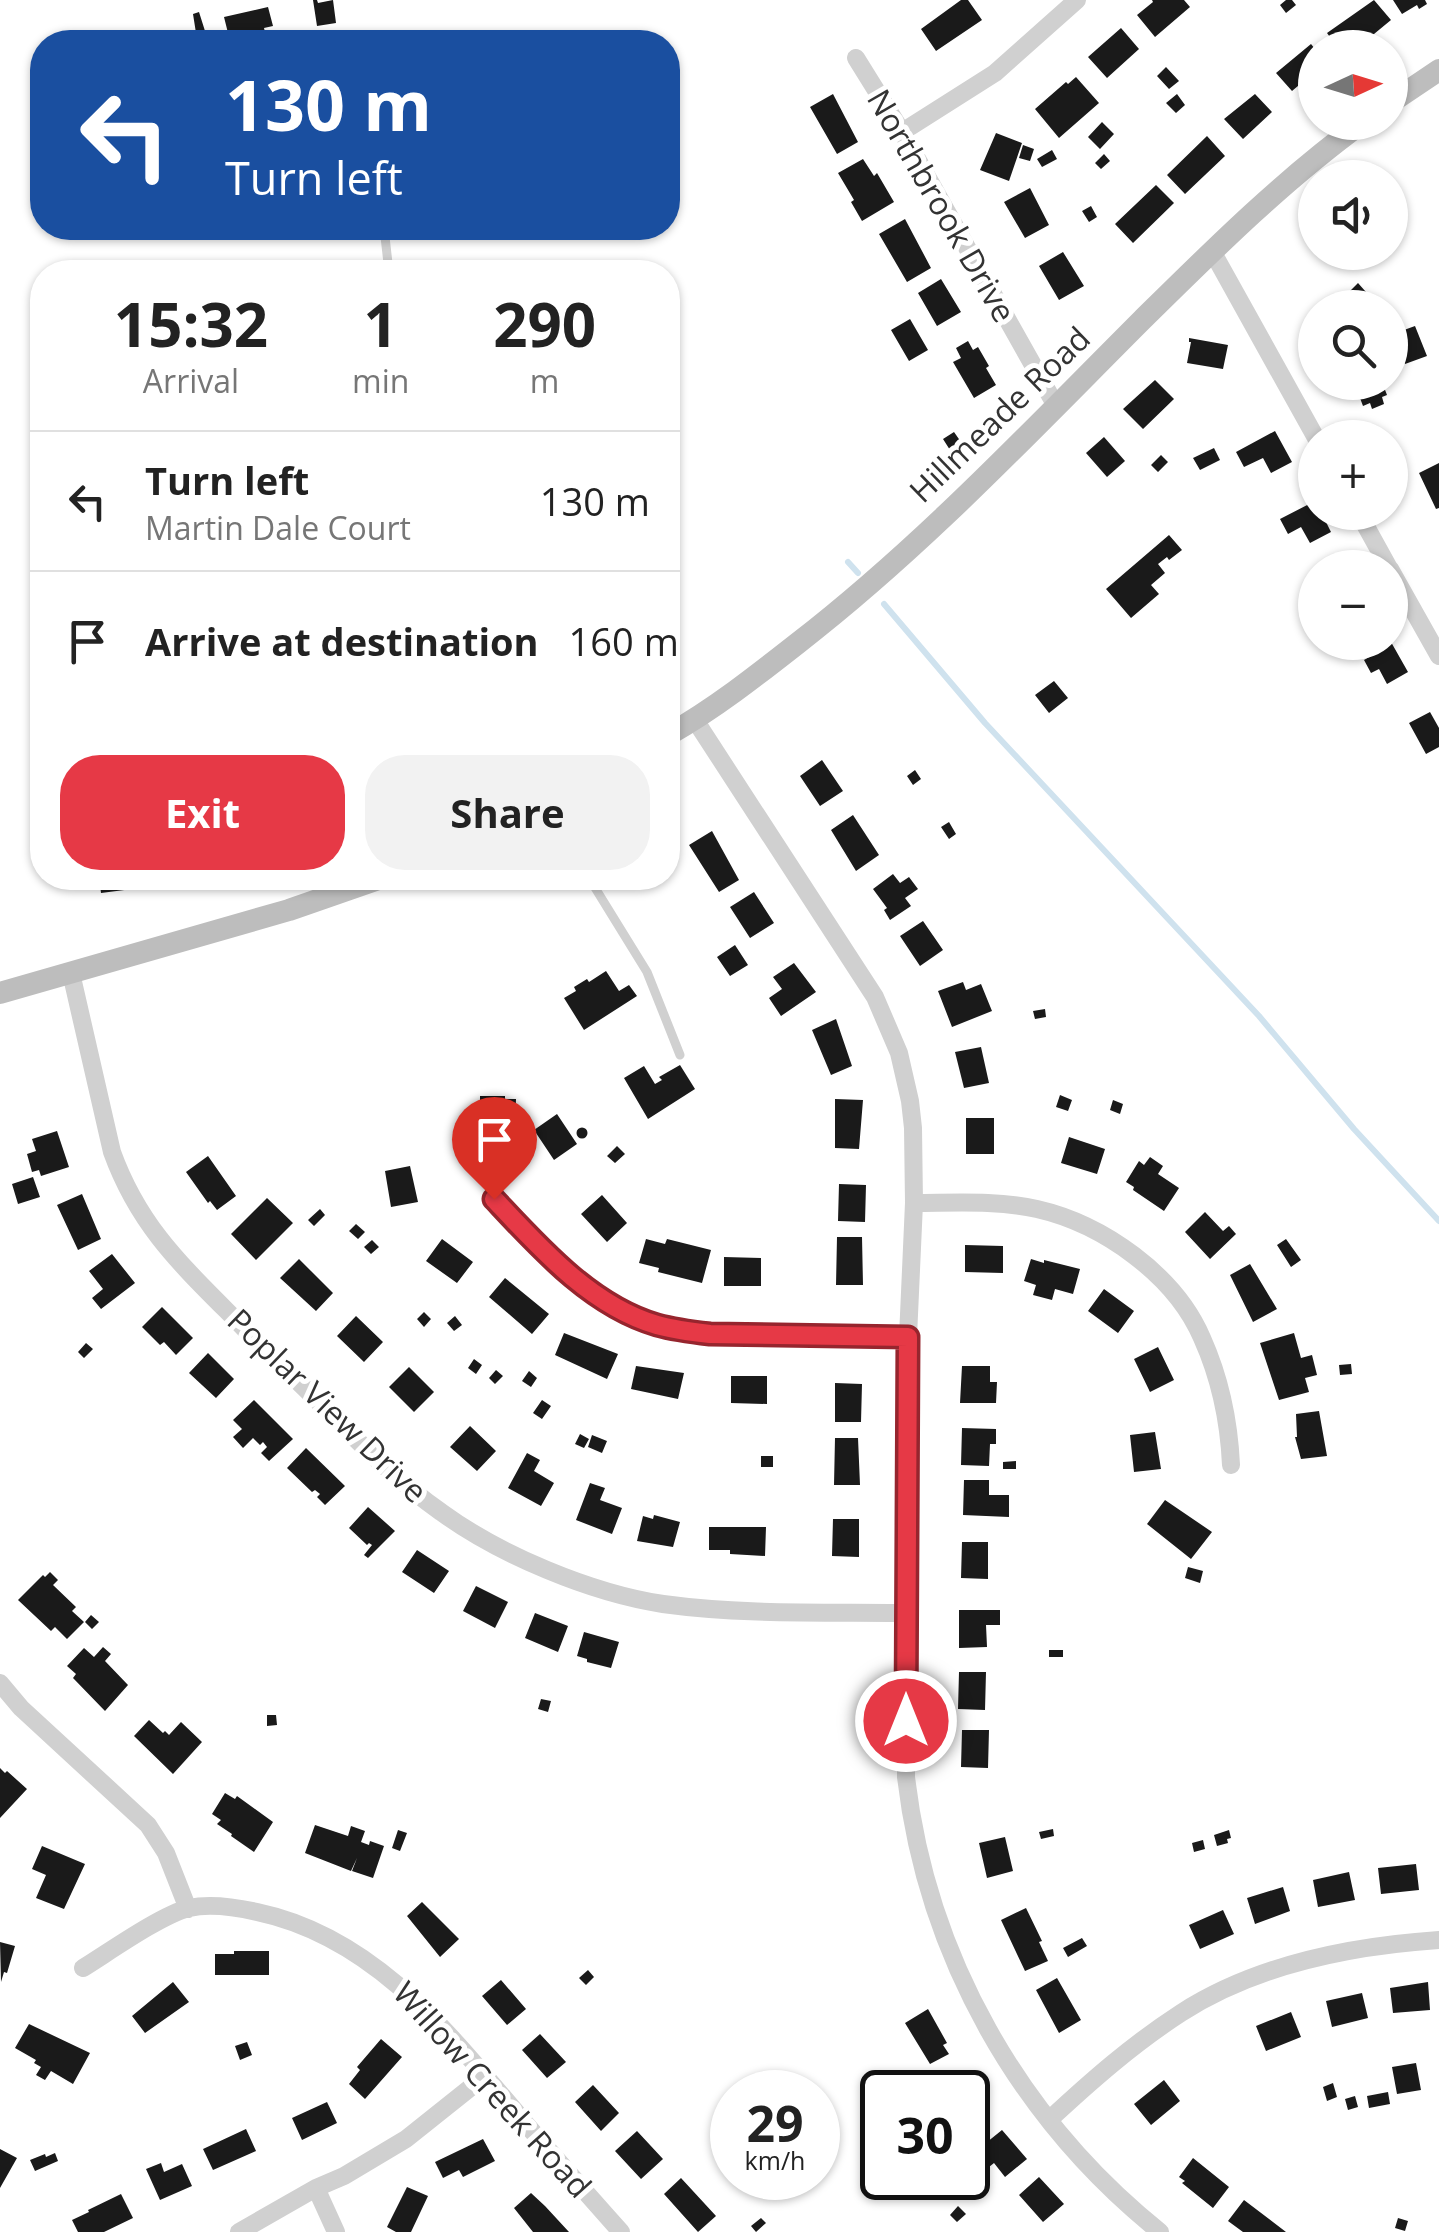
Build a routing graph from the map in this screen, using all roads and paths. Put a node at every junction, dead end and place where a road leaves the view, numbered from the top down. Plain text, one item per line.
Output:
1 (1076, 0) edge
2 (856, 58) dead end
3 (1439, 70) edge
4 (1408, 91) edge
5 (902, 132) junction
6 (1340, 140) edge
7 (1212, 251) junction
8 (1056, 406) junction
9 (1306, 420) edge
10 (1408, 600) edge
11 (1439, 656) edge
12 (695, 720) junction
13 (680, 728) edge
14 (346, 890) edge
15 (596, 890) edge
16 (70, 973) junction
17 (0, 993) edge
18 (680, 1055) dead end
19 (494, 1199) dead end
20 (914, 1202) junction
21 (908, 1337) junction
22 (1231, 1465) dead end
23 (906, 1613) junction
24 (0, 1683) edge
25 (188, 1908) junction
26 (1439, 1940) edge
27 (84, 1968) dead end
28 (485, 2076) junction
29 (1048, 2120) junction
30 (316, 2188) junction
31 (239, 2232) edge
32 (336, 2232) edge
33 (621, 2232) edge
34 (1160, 2232) edge

1 - 5 street
2 - 5 street, Northbrook Drive
3 - 4 street
5 - 8 street, Northbrook Drive
6 - 7 street, Hillmeade Road
7 - 8 street, Hillmeade Road
7 - 9 street
8 - 12 street, Hillmeade Road
10 - 11 street
12 - 13 street, Hillmeade Road
12 - 20 street
14 - 16 street
15 - 18 lane
16 - 17 street
16 - 23 street, Poplar View Drive
19 - 21 street
20 - 21 street
20 - 22 street
21 - 23 street
23 - 29 street
24 - 25 street
25 - 27 street, Willow Creek Road
25 - 28 street, Willow Creek Road
26 - 29 street
28 - 30 street
28 - 33 street, Willow Creek Road
29 - 34 street
30 - 31 street
30 - 32 street

